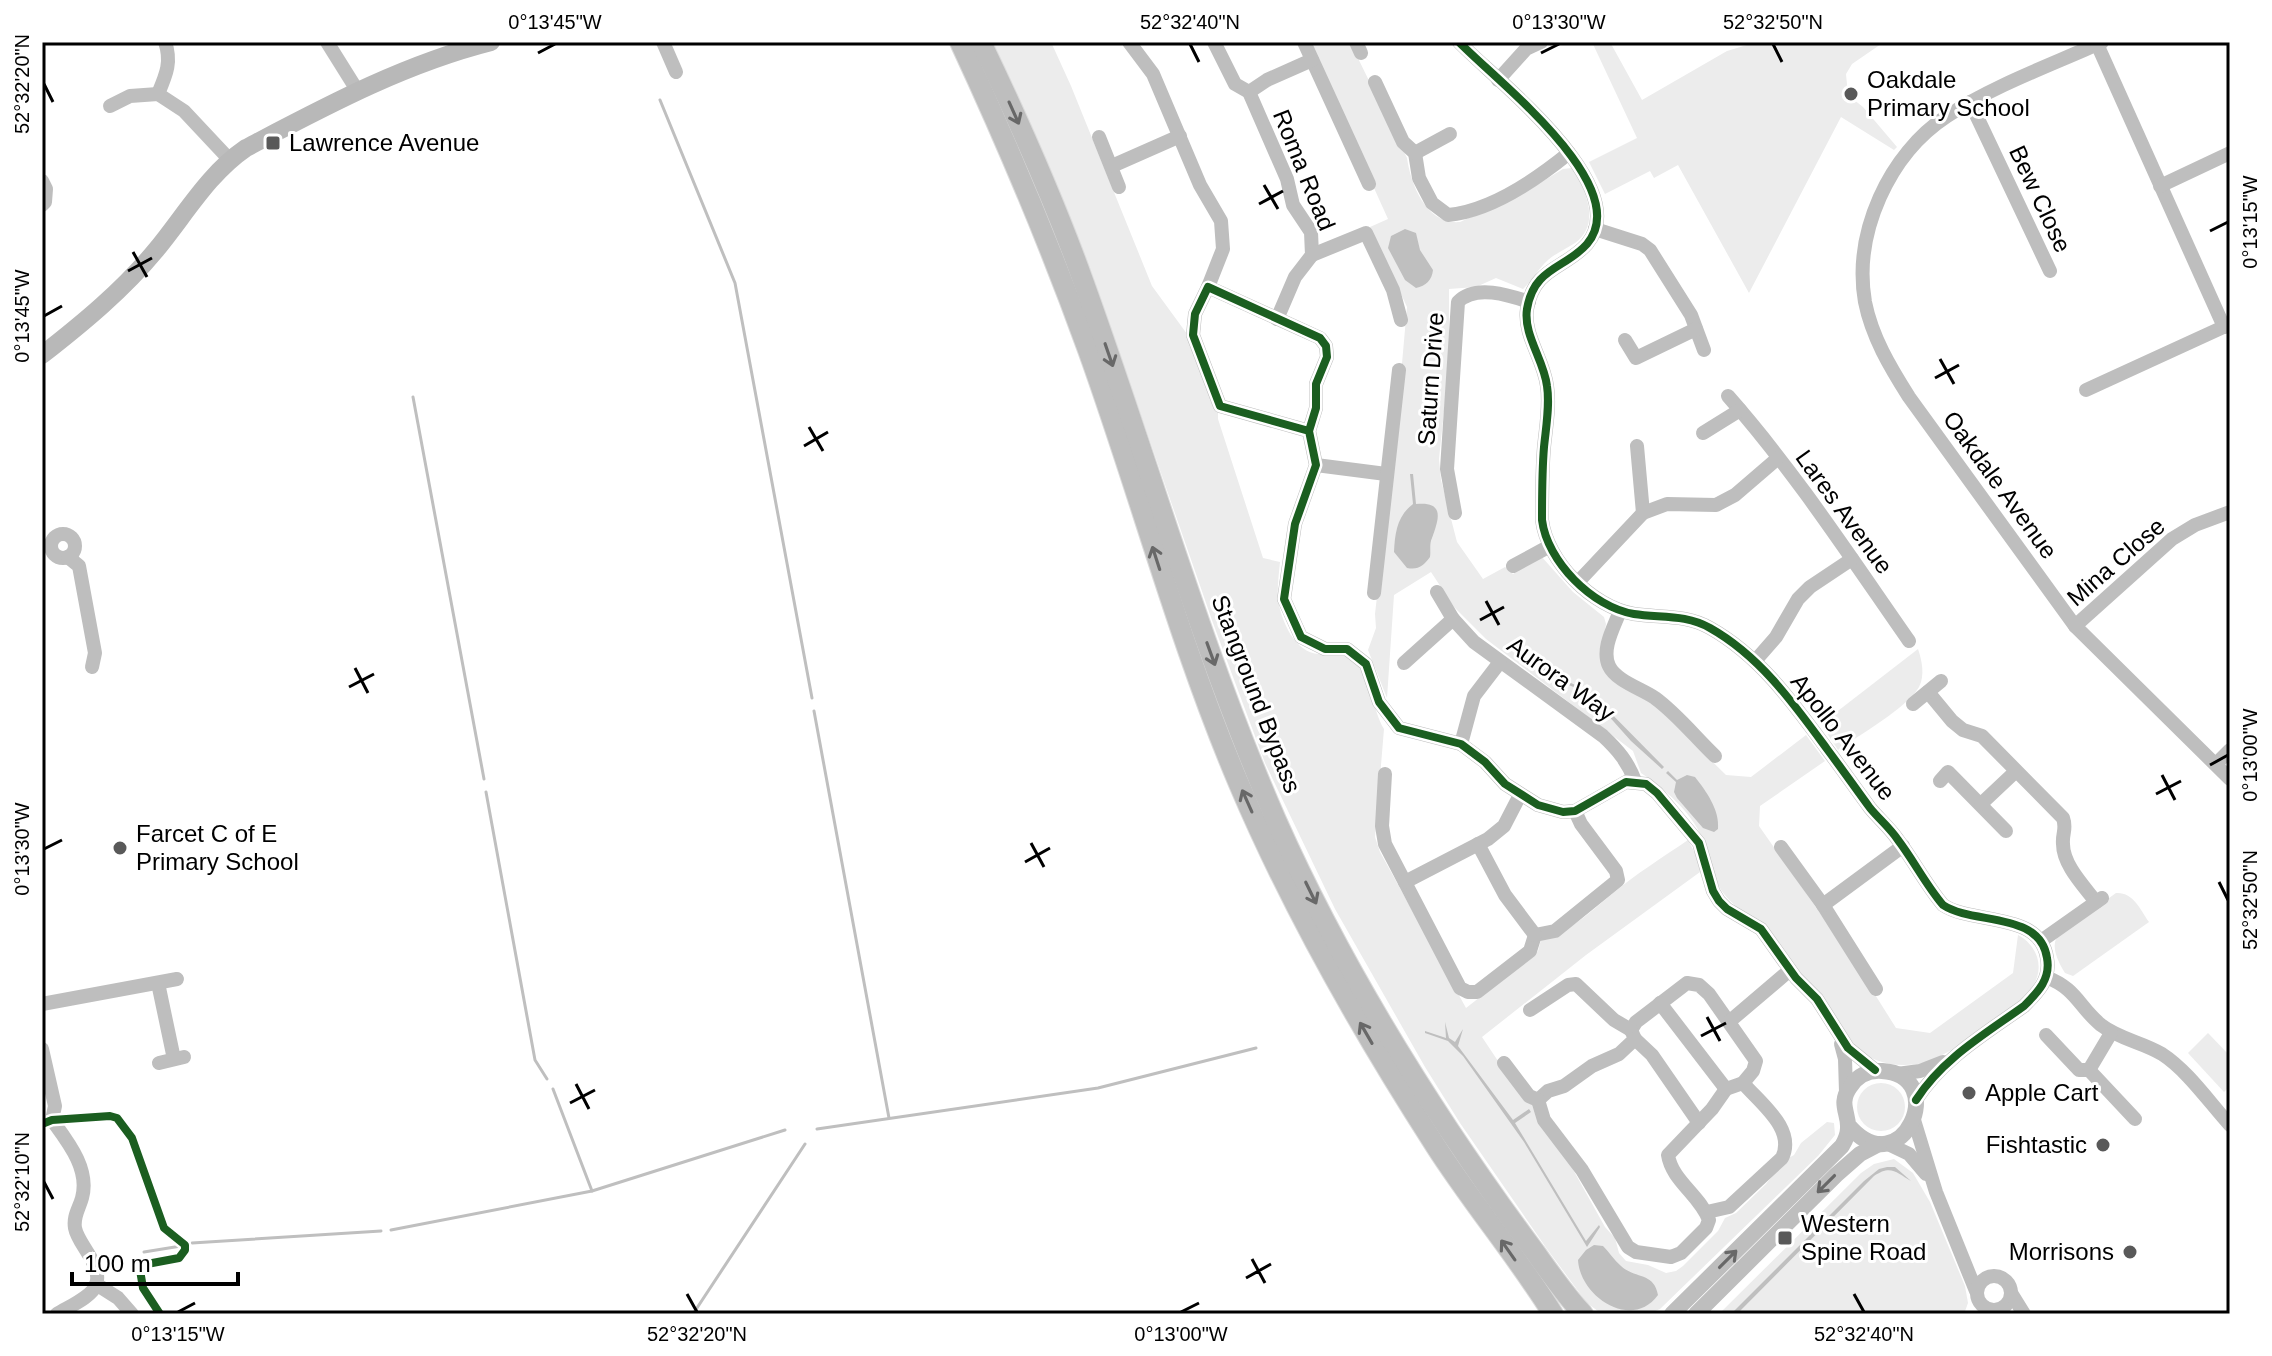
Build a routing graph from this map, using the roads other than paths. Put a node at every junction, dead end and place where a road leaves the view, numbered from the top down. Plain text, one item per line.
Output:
1 (165, 42) edge
2 (327, 42) edge
3 (491, 42) edge
4 (663, 42) edge
5 (960, 42) edge
6 (981, 42) edge
7 (1129, 42) edge
8 (1214, 42) edge
9 (1304, 42) edge
10 (1459, 42) edge
11 (1541, 42) edge
12 (2100, 43) edge
13 (1312, 60) junction
14 (676, 72) dead end
15 (1498, 80) junction
16 (1375, 82) dead end
17 (357, 90) junction
18 (1249, 92) junction
19 (158, 94) junction
20 (1970, 102) junction
21 (110, 106) dead end
22 (1450, 134) dead end
23 (1180, 136) junction
24 (1099, 137) dead end
25 (1415, 153) junction
26 (1569, 153) junction
27 (2230, 153) edge
28 (229, 159) junction
29 (1112, 166) junction
30 (42, 181) edge
31 (1369, 184) dead end
32 (2160, 186) junction
33 (1119, 187) dead end
34 (42, 205) edge
35 (1595, 229) junction
36 (1312, 255) junction
37 (2050, 271) dead end
38 (1208, 287) junction
39 (1529, 302) junction
40 (1277, 319) junction
41 (1401, 320) dead end
42 (2227, 326) edge
43 (1696, 329) junction
44 (1625, 340) dead end
45 (1704, 350) dead end
46 (42, 355) edge
47 (1399, 370) dead end
48 (2086, 390) dead end
49 (1728, 396) dead end
50 (1740, 410) junction
51 (1309, 431) junction
52 (1703, 433) dead end
53 (1637, 446) dead end
54 (1778, 458) junction
55 (1316, 465) junction
56 (1386, 474) junction
57 (2230, 512) edge
58 (1455, 513) dead end
59 (1643, 513) junction
60 (1548, 547) junction
61 (47, 550) edge
62 (68, 557) junction
63 (1852, 559) junction
64 (1513, 566) dead end
65 (1578, 582) junction
66 (1437, 592) dead end
67 (1374, 593) dead end
68 (1620, 611) junction
69 (1453, 619) junction
70 (2075, 626) junction
71 (1909, 641) dead end
72 (1755, 661) junction
73 (1500, 662) junction
74 (1404, 663) dead end
75 (92, 667) dead end
76 (1941, 681) dead end
77 (1928, 692) junction
78 (1913, 704) dead end
79 (1461, 744) junction
80 (2230, 750) edge
81 (1715, 756) dead end
82 (2216, 764) junction
83 (2015, 772) junction
84 (1385, 774) dead end
85 (2230, 779) edge
86 (1635, 781) junction
87 (1940, 781) dead end
88 (1520, 795) junction
89 (1981, 804) junction
90 (1575, 811) junction
91 (2006, 831) dead end
92 (1478, 844) junction
93 (1903, 846) junction
94 (1781, 847) dead end
95 (1405, 882) junction
96 (1823, 905) junction
97 (1535, 935) junction
98 (2041, 941) junction
99 (1874, 955) dead end
100 (1861, 963) junction
101 (1790, 970) junction
102 (2046, 977) junction
103 (177, 979) dead end
104 (158, 983) junction
105 (1876, 989) dead end
106 (1660, 1003) junction
107 (42, 1004) edge
108 (1530, 1010) dead end
109 (1730, 1021) junction
110 (1837, 1032) junction
111 (2111, 1033) junction
112 (1633, 1034) junction
113 (2046, 1035) dead end
114 (42, 1049) edge
115 (1954, 1057) junction
116 (173, 1060) dead end
117 (1504, 1063) dead end
118 (1875, 1070) junction
119 (2089, 1070) junction
120 (1897, 1074) junction
121 (1743, 1083) junction
122 (1726, 1089) junction
123 (1846, 1092) junction
124 (1538, 1100) junction
125 (1916, 1100) junction
126 (2135, 1119) dead end
127 (1914, 1120) junction
128 (47, 1122) edge
129 (1699, 1123) junction
130 (2230, 1125) edge
131 (1849, 1126) junction
132 (1882, 1143) junction
133 (1936, 1192) junction
134 (1707, 1212) junction
135 (1960, 1249) junction
136 (1991, 1275) junction
137 (96, 1284) junction
138 (1976, 1291) junction
139 (2011, 1293) junction
140 (2003, 1312) edge
141 (57, 1314) edge
142 (132, 1314) edge
143 (1553, 1314) edge
144 (1583, 1314) edge
145 (1672, 1314) edge
146 (1696, 1314) edge
147 (2024, 1314) edge

1 - 19 street
2 - 17 street
3 - 17 main road
4 - 14 street
143 -> 5 main road, Stanground Bypass
6 -> 144 main road, Stanground Bypass
7 - 23 street
8 - 18 street, Roma Road
9 - 13 street
10 - 15 street
11 - 15 street
12 - 20 street, Oakdale Avenue
12 - 32 street
13 - 18 street
13 - 31 street
15 - 26 street
16 - 25 street
17 - 28 main road
18 - 36 street, Roma Road
19 - 21 street
19 - 28 street
20 - 37 street, Bew Close
20 - 70 street, Oakdale Avenue
22 - 25 street
23 - 29 street
23 - 38 street
24 - 29 street
25 - 26 street
26 - 35 street
27 - 32 street
28 - 46 main road
29 - 33 street
30 - 34 street
32 - 42 street
35 - 39 street
35 - 43 street
36 - 40 street, Roma Road
36 - 41 street
38 - 40 street
38 - 51 street
39 - 58 street, Saturn Drive
39 - 60 street
40 - 51 street
42 - 48 street
43 - 44 street
43 - 45 street
47 - 56 street
49 - 50 street, Lares Avenue
50 - 52 street
50 - 54 street, Lares Avenue
51 - 55 street
53 - 59 street
54 - 59 street
54 - 63 street, Lares Avenue
55 - 56 street
55 - 79 street
56 - 67 street
57 - 70 street, Mina Close
59 - 65 street
60 - 64 street
60 - 65 street, Apollo Avenue
61 - 62 street
61 - 62 street
62 - 75 street
63 - 71 street, Lares Avenue
63 - 72 street
65 - 68 street, Apollo Avenue
66 - 69 street, Aurora Way
68 - 72 street, Apollo Avenue
68 - 81 street
69 - 73 street, Aurora Way
69 - 74 street
70 - 82 street, Oakdale Avenue
72 - 93 street, Apollo Avenue
73 - 79 street
73 - 86 street, Aurora Way
76 - 77 street
77 - 78 street
77 - 83 street
79 - 88 street
80 - 82 street
82 - 85 street, Oakdale Avenue
83 - 89 street
83 - 98 street
84 - 95 street
86 - 90 street
86 - 101 street
87 - 89 street
88 - 90 street
88 - 92 street
89 - 91 street
90 - 97 street
92 - 95 street
92 - 97 street
93 - 96 street
93 - 98 street, Apollo Avenue
94 - 96 street
95 - 97 street
96 - 100 street
98 - 102 street
99 - 100 street
100 - 105 street
101 - 109 street
101 - 110 street
102 - 111 street
102 - 115 street
103 - 104 street
104 - 107 street
104 - 116 street
106 - 109 street
106 - 112 street
106 - 122 street
108 - 112 street
109 - 121 street
110 - 118 street
110 - 123 street
111 - 119 street
111 - 130 street
112 - 124 street
112 - 129 street
113 - 119 street
114 - 128 street
115 - 120 street
115 - 125 street
117 - 124 street
118 - 120 street
118 - 123 street
119 - 126 street
120 - 125 street
121 - 122 street
121 - 134 street
122 - 129 street
123 - 131 street
124 - 134 street
125 - 127 street
127 - 132 street
127 - 133 street
128 - 137 street
129 - 134 street
131 - 132 street
145 -> 131 street
132 - 133 street
132 -> 146 street
133 - 135 street
135 - 136 street
135 - 138 street
136 - 138 street
136 - 139 street
137 - 141 street
137 - 142 street
138 - 140 street
139 - 140 street
139 - 147 street

